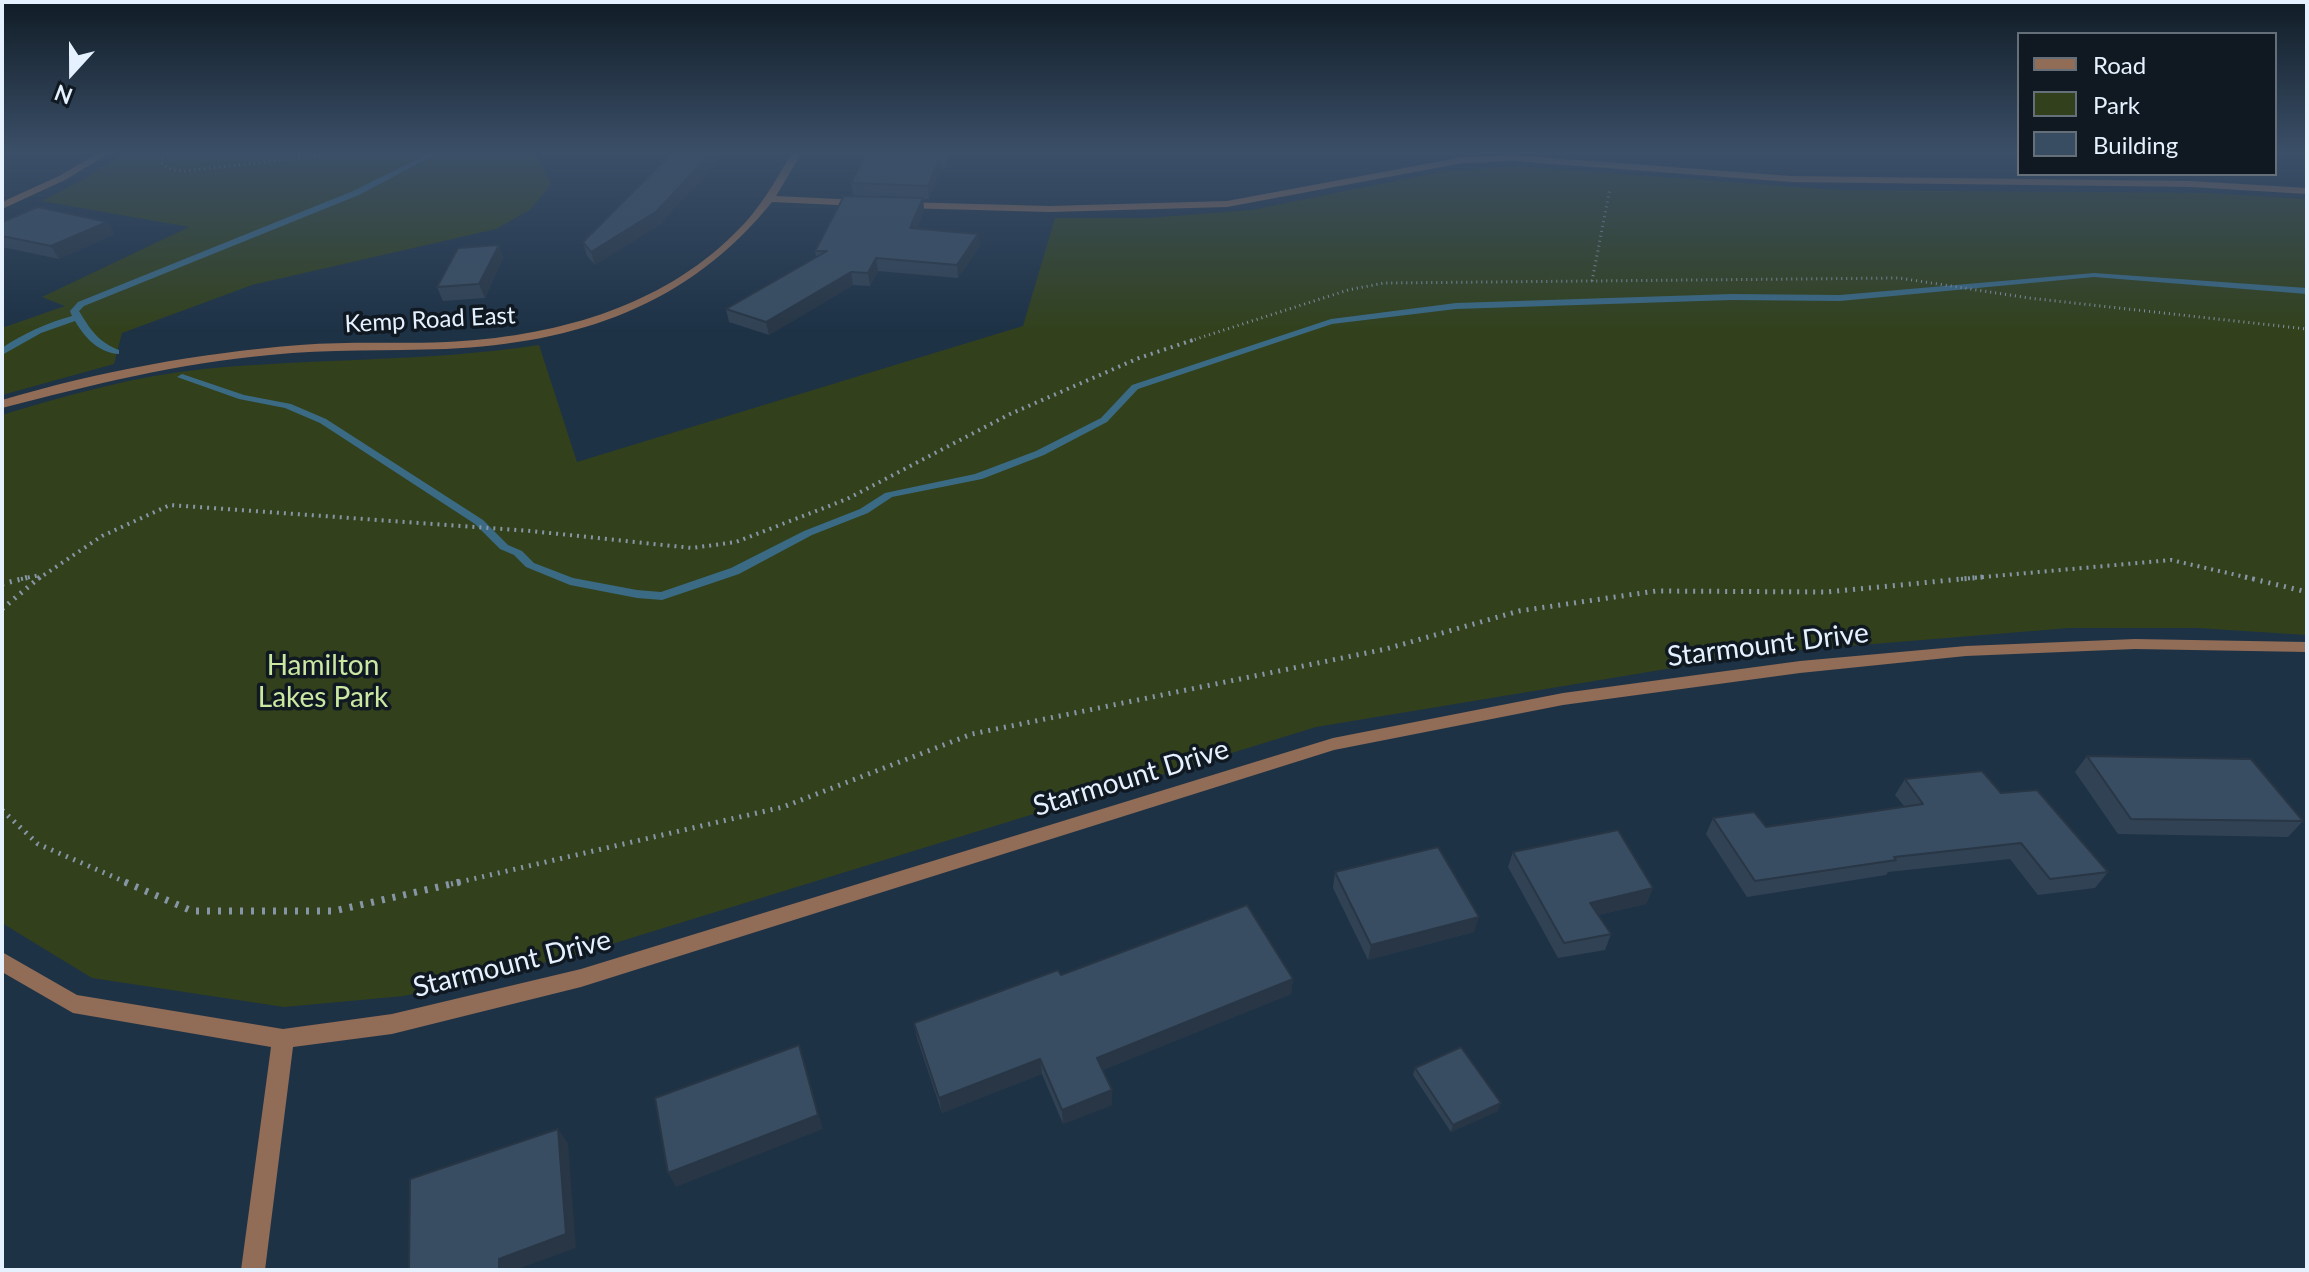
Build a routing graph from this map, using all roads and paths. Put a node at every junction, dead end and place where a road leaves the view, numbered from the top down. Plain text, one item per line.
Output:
1 (756, 213) edge
2 (1605, 213) edge
3 (1592, 281) junction
4 (2307, 329) edge
5 (2, 404) edge
6 (45, 574) junction
7 (2, 584) edge
8 (2307, 592) edge
9 (2, 609) edge
10 (2307, 647) edge
11 (2, 810) edge
12 (2, 961) edge
13 (283, 1039) junction
14 (253, 1270) edge

1 - 5 street, Kemp Road East
2 - 3 path
3 - 4 path
3 - 6 path
6 - 7 path
6 - 9 path
8 - 11 path
10 - 13 street, Starmount Drive
12 - 13 street, Starmount Drive
13 - 14 street

